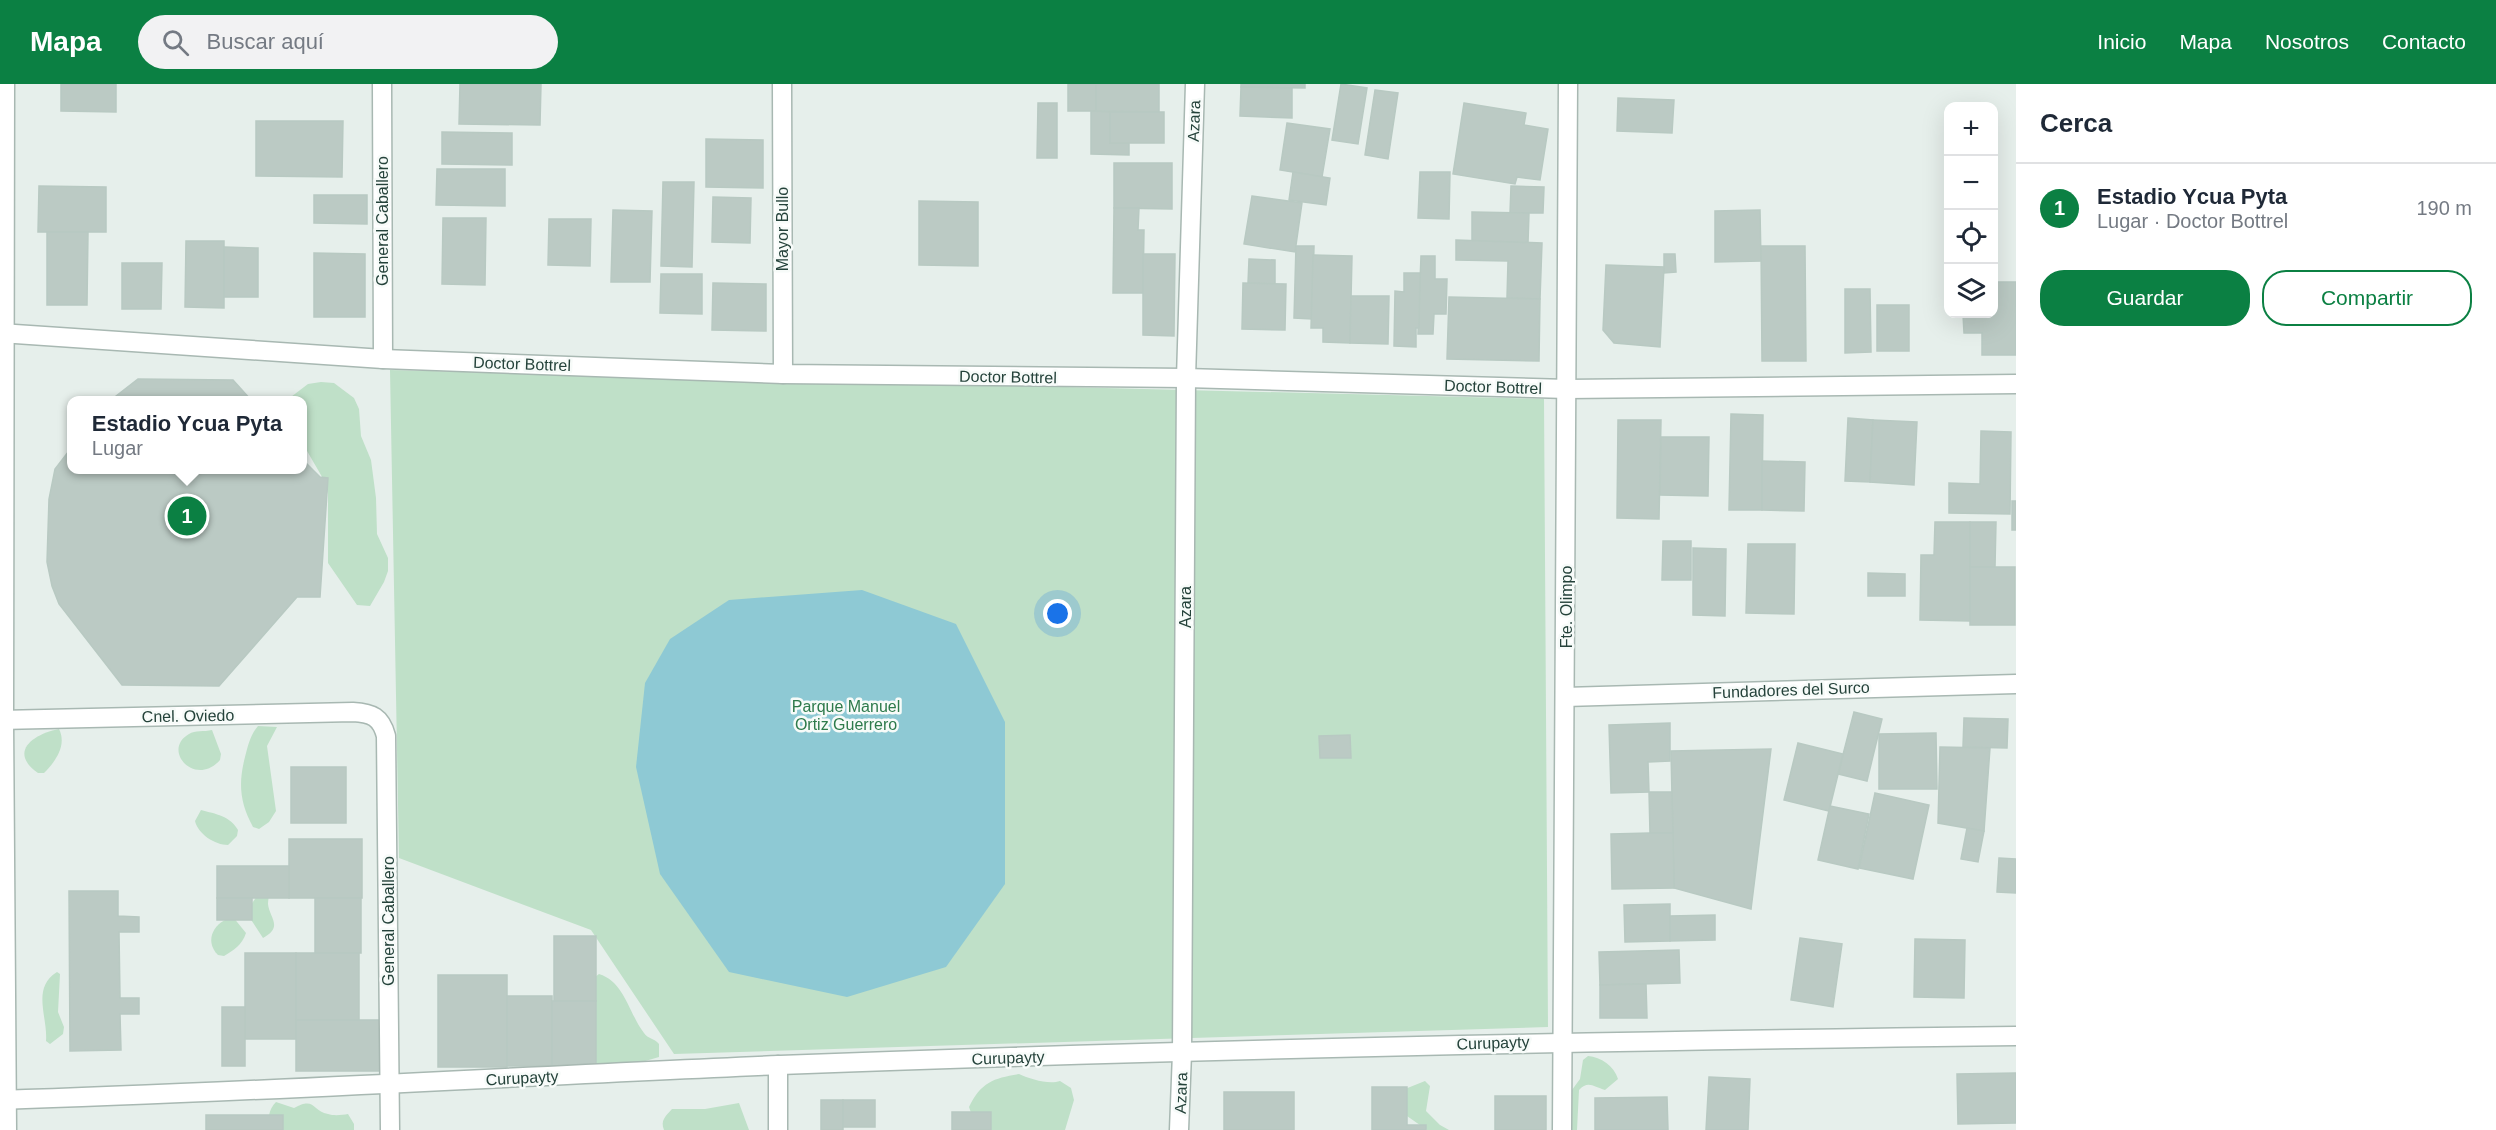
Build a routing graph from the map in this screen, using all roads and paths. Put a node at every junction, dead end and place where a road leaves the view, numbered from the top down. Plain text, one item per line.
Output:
1 (5, 84) edge
2 (382, 84) edge
3 (782, 84) edge
4 (1195, 84) edge
5 (1568, 84) edge
6 (3, 334) edge
7 (383, 359) junction
8 (783, 374) junction
9 (1186, 378) junction
10 (2016, 384) edge
11 (1567, 389) junction
12 (2016, 684) edge
13 (1565, 697) junction
14 (376, 716) joint
15 (2, 720) edge
16 (2016, 1036) edge
17 (1562, 1041) junction
18 (1182, 1053) junction
19 (778, 1065) junction
20 (389, 1085) junction
21 (4, 1100) edge
22 (7, 1130) edge
23 (390, 1130) edge
24 (778, 1130) edge
25 (1179, 1130) edge
26 (1562, 1130) edge

1 - 6 street
2 - 7 street, General Caballero
3 - 8 street, Mayor Bullo
4 - 9 street, Azara
5 - 11 street, Fte. Olimpo
6 - 7 street, Doctor Bottrel
6 - 15 street
7 - 8 street, Doctor Bottrel
8 - 9 street, Doctor Bottrel
9 - 11 street, Doctor Bottrel
9 - 18 street, Azara
10 - 11 street, Doctor Bottrel
11 - 13 street, Fte. Olimpo
12 - 13 street, Fundadores del Surco
13 - 17 street, Fte. Olimpo
14 - 15 street, Cnel. Oviedo
14 - 20 street, General Caballero
15 - 21 street
16 - 17 street, Curupayty
17 - 18 street, Curupayty
17 - 26 street, Fte. Olimpo
18 - 19 street, Curupayty
18 - 25 street, Azara
19 - 20 street, Curupayty
19 - 24 street
20 - 21 street, Curupayty
20 - 23 street, General Caballero
21 - 22 street

